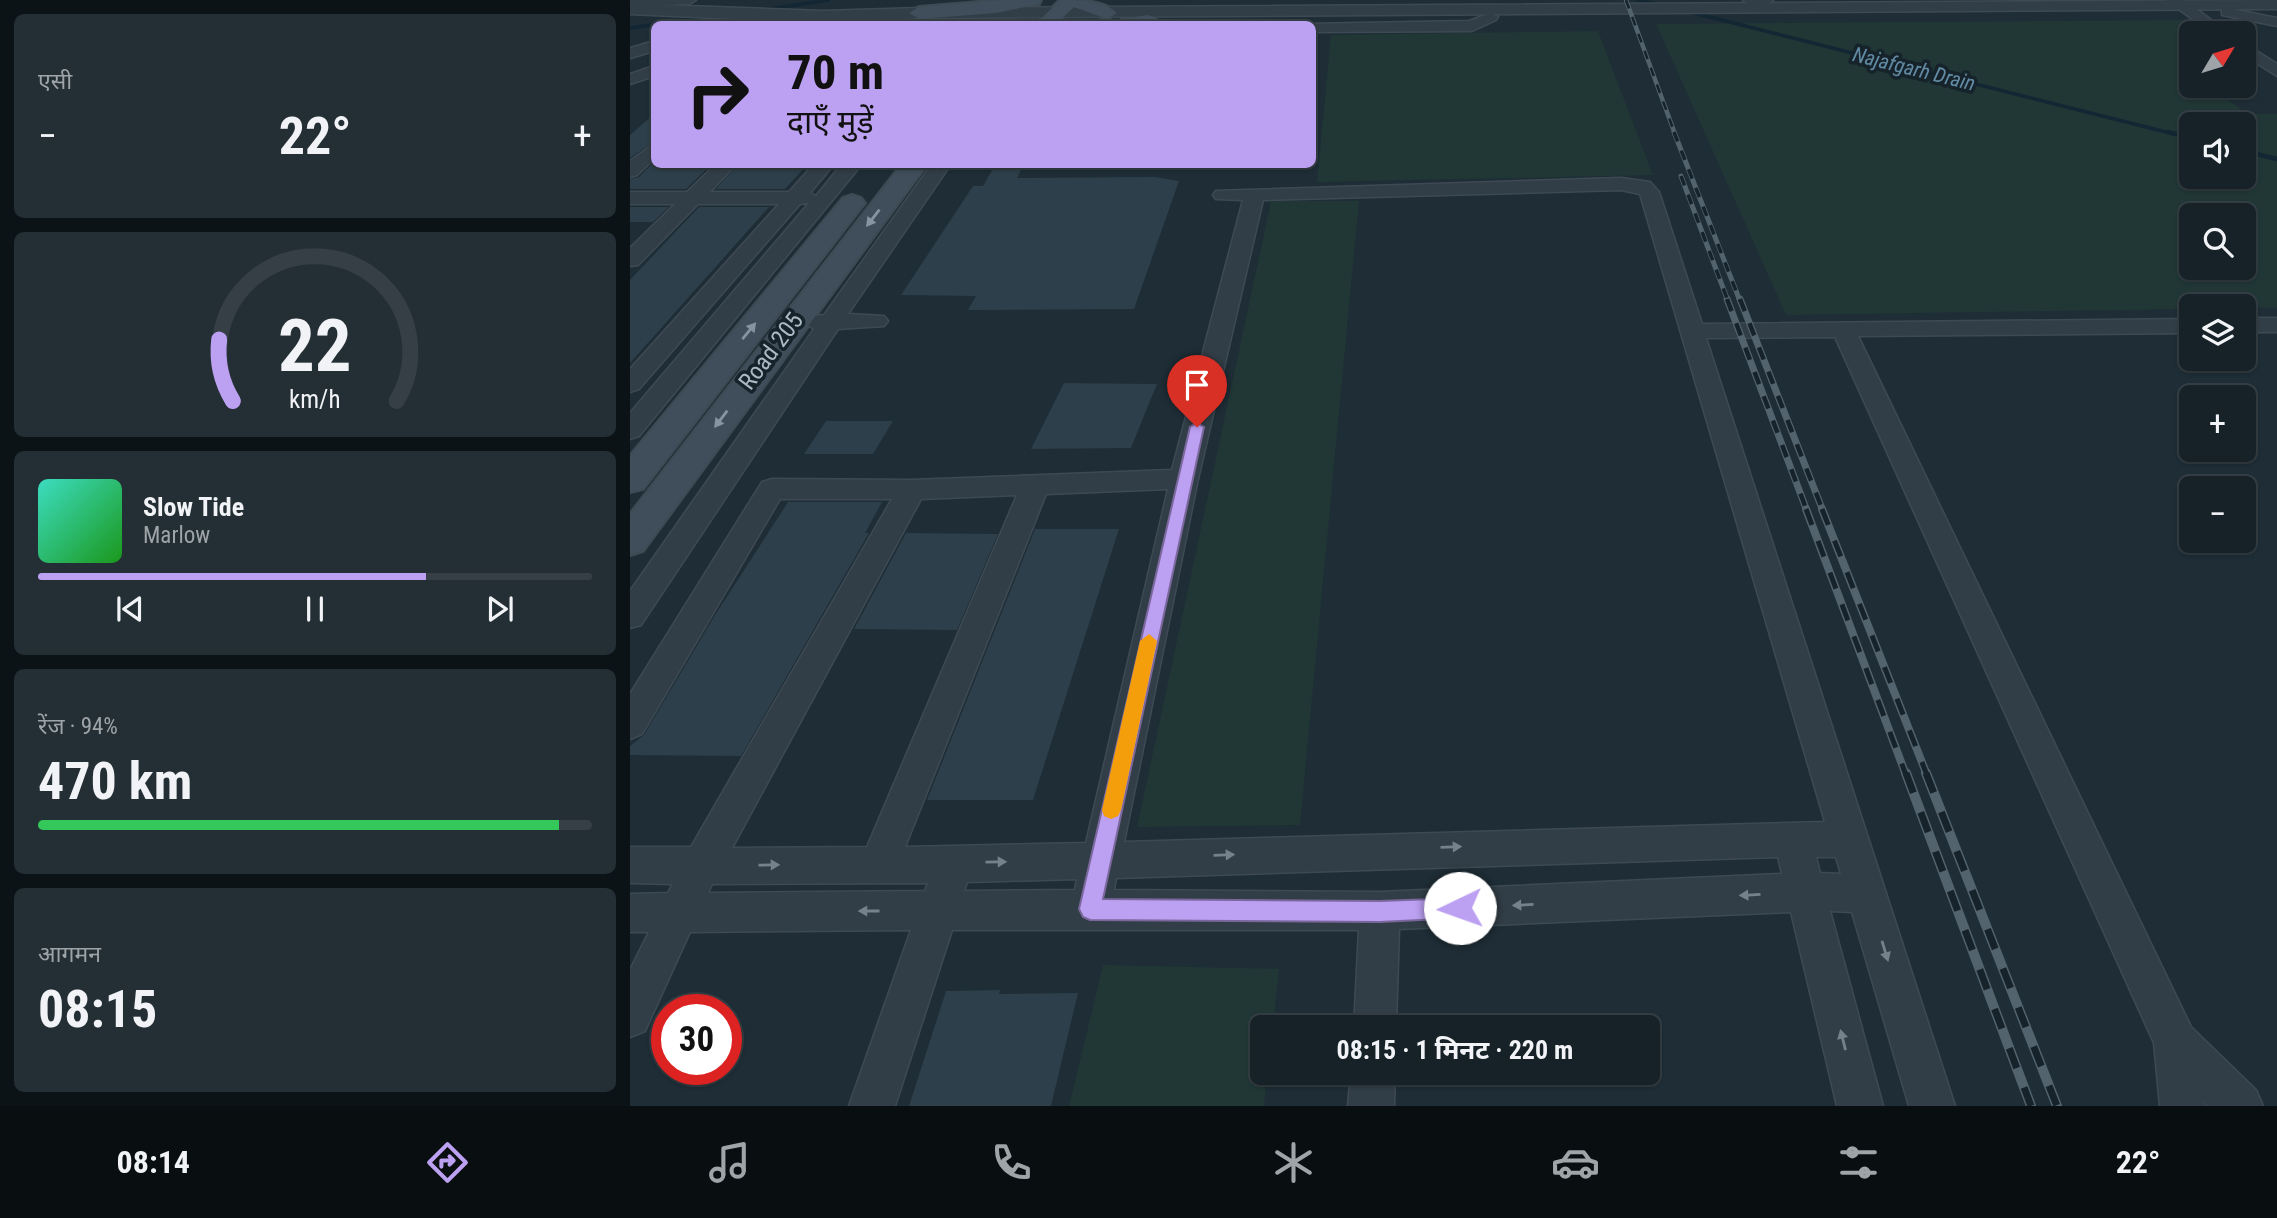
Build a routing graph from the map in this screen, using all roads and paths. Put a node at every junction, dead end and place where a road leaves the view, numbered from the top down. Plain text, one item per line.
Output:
1 (689, 0) edge
2 (1766, 0) edge
3 (630, 3) edge
4 (1901, 3) edge
5 (2277, 5) edge
6 (2196, 7) edge
7 (1749, 8) edge
8 (630, 9) edge
9 (1046, 12) edge
10 (2277, 12) edge
11 (1107, 13) joint
12 (630, 18) edge
13 (1491, 18) junction
14 (924, 20) edge
15 (676, 21) edge
16 (906, 21) edge
17 (1121, 21) edge
18 (1279, 21) edge
19 (2210, 21) edge
20 (2220, 21) edge
21 (2277, 23) edge
22 (1316, 27) edge
23 (2256, 44) edge
24 (651, 47) edge
25 (630, 53) edge
26 (2256, 56) edge
27 (2277, 58) edge
28 (2277, 71) edge
29 (651, 72) edge
30 (630, 79) edge
31 (651, 153) edge
32 (723, 168) edge
33 (821, 168) edge
34 (849, 168) edge
35 (880, 168) edge
36 (912, 168) edge
37 (939, 168) edge
38 (630, 172) edge
39 (1223, 195) dead end
40 (1254, 195) junction
41 (630, 198) edge
42 (693, 198) junction
43 (795, 198) junction
44 (822, 199) junction
45 (630, 261) edge
46 (794, 320) junction
47 (876, 321) dead end
48 (830, 323) junction
49 (2256, 325) edge
50 (2277, 325) edge
51 (2179, 326) edge
52 (1692, 331) junction
53 (1844, 331) junction
54 (630, 384) edge
55 (630, 430) edge
56 (1184, 479) junction
57 (630, 480) edge
58 (1035, 485) junction
59 (912, 490) junction
60 (630, 541) edge
61 (630, 616) edge
62 (630, 724) edge
63 (1793, 839) junction
64 (1851, 839) junction
65 (1100, 861) junction
66 (954, 863) junction
67 (879, 864) junction
68 (630, 865) edge
69 (701, 866) junction
70 (1806, 892) junction
71 (1867, 893) junction
72 (1090, 909) junction
73 (678, 911) junction
74 (937, 911) junction
75 (1380, 911) junction
76 (630, 913) edge
77 (641, 969) edge
78 (1376, 1015) edge
79 (630, 1016) edge
80 (2176, 1042) junction
81 (1372, 1085) edge
82 (872, 1106) edge
83 (1371, 1106) edge
84 (1860, 1106) edge
85 (1932, 1106) edge
86 (2183, 1106) edge
87 (2241, 1106) edge

1 - 3 street
2 - 7 street
4 - 6 street
4 - 11 street
5 - 6 street
6 - 7 street
6 - 10 street
6 - 19 street
6 - 20 street
6 - 21 street
7 - 13 street
8 - 14 street
9 - 11 main road
9 - 14 main road
9 - 17 street
12 - 15 street
13 - 18 street
13 - 22 street
14 - 16 street
23 - 27 street
24 - 25 street
26 - 28 street
29 - 30 street
31 - 38 street
32 - 42 street
33 - 43 street
34 - 44 street
57 -> 35 main road, Road 205
36 -> 46 main road, Road 205
37 - 48 street
39 - 40 street
40 - 52 street
40 - 56 street
41 - 42 street
42 - 43 street
42 - 45 street
43 - 44 street
43 - 54 street
44 - 55 street
46 - 48 street
46 -> 60 main road, Road 205
47 - 48 street
48 - 61 street
49 - 50 street
51 - 53 street
52 - 53 street
52 - 64 street
53 - 80 street
56 - 58 street
56 - 65 street
58 - 59 street
58 - 67 street
59 - 62 street
59 - 69 street
63 - 64 street
65 -> 63 street
63 - 70 street
64 - 71 street
66 -> 65 street
65 - 72 street
66 - 67 street
66 - 74 street
69 -> 67 street
68 - 69 street
69 - 73 street
70 - 71 street
70 -> 75 street
84 -> 70 street
71 -> 85 street
72 - 74 street
72 - 75 street
74 -> 73 street
73 - 76 street
73 - 77 street
74 - 82 street
75 - 78 street
77 - 79 street
80 - 86 street
80 - 87 street
81 - 83 street

